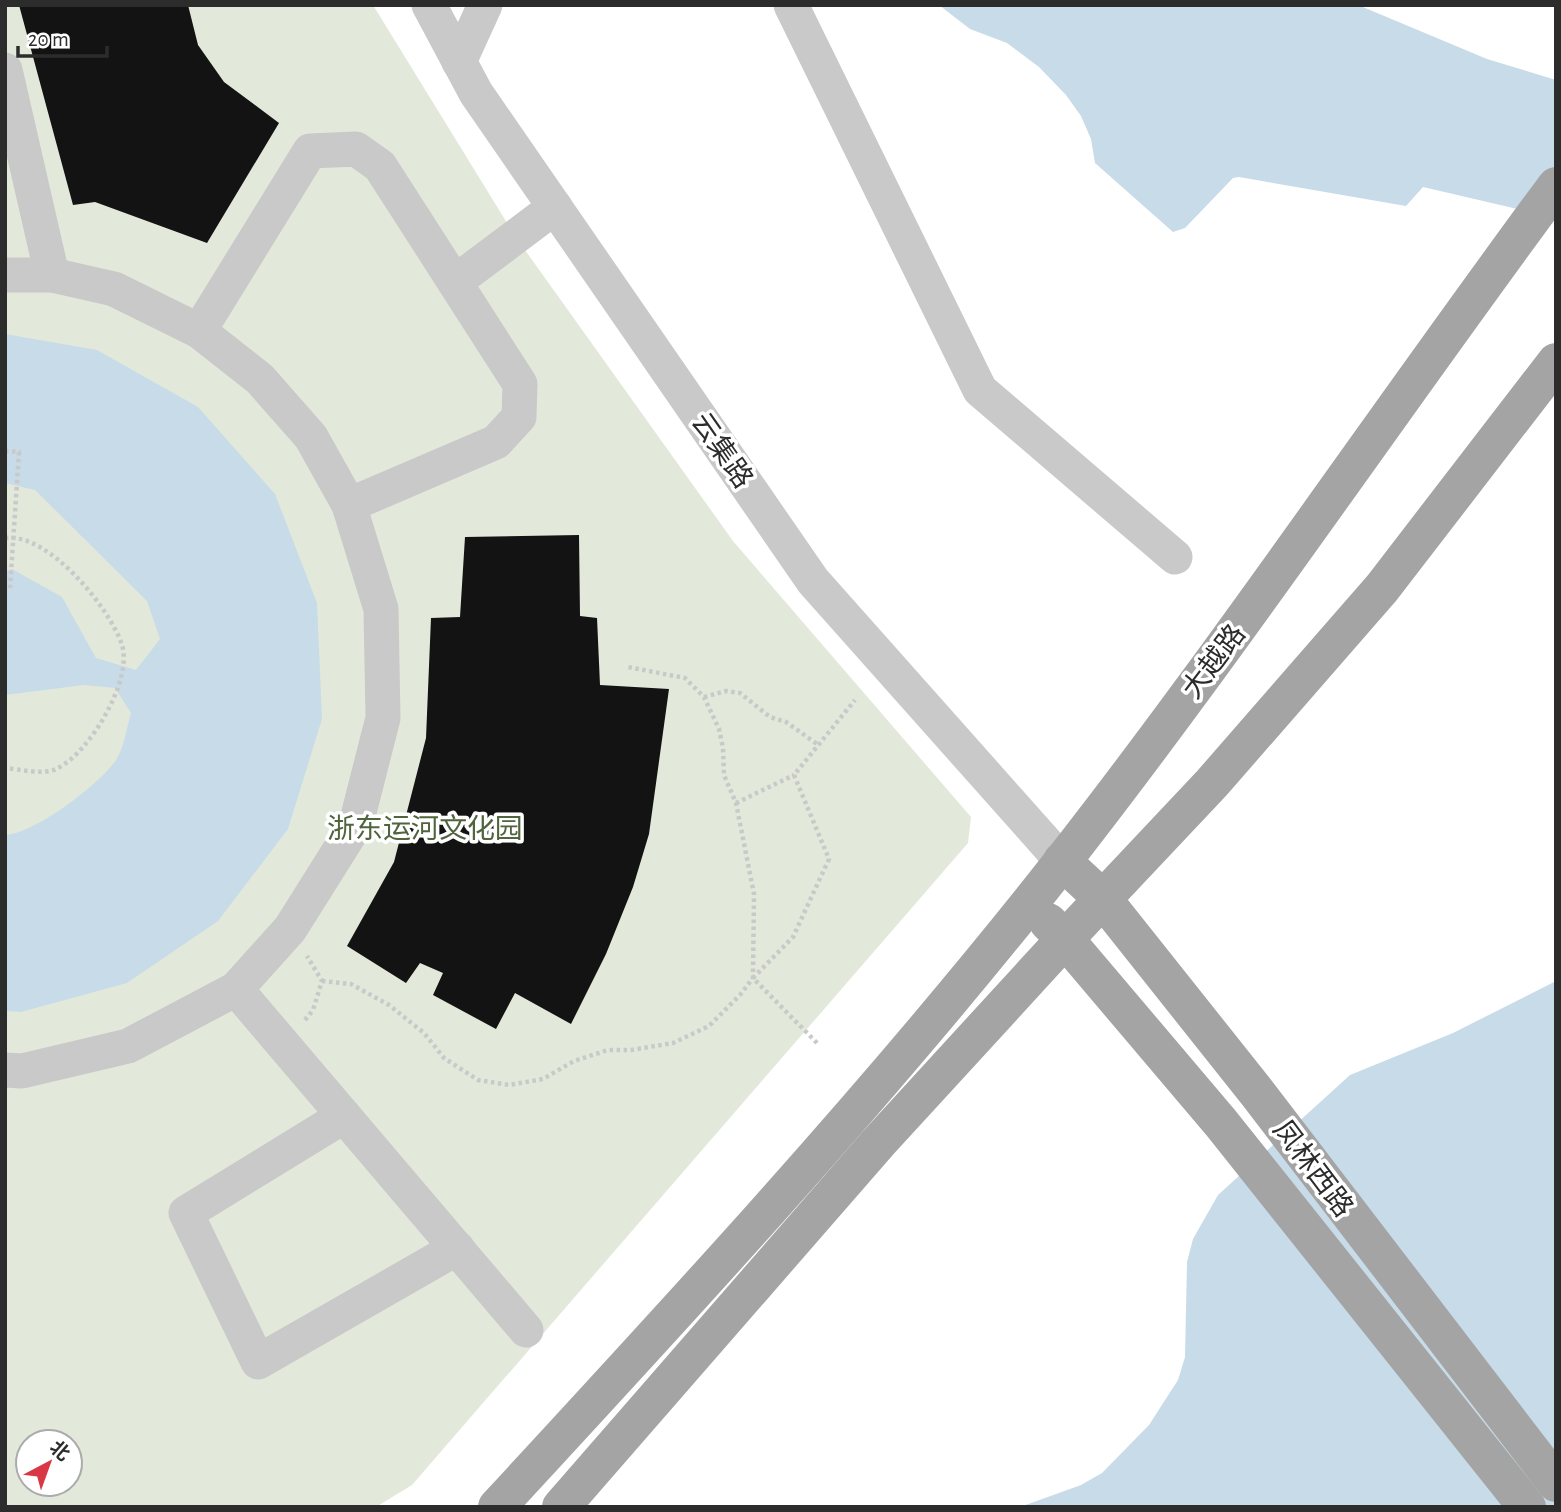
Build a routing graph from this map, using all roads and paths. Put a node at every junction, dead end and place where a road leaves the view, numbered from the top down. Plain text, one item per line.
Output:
1 (429, 5) edge
2 (485, 5) edge
3 (791, 5) edge
4 (459, 62) junction
5 (5, 70) edge
6 (1556, 186) edge
7 (555, 207) junction
8 (5, 275) edge
9 (52, 275) junction
10 (455, 282) junction
11 (199, 331) junction
12 (1556, 362) edge
13 (5, 451) edge
14 (349, 505) junction
15 (13, 537) junction
16 (5, 538) edge
17 (1175, 557) dead end
18 (10, 588) dead end
19 (628, 667) dead end
20 (704, 697) junction
21 (855, 700) dead end
22 (817, 744) junction
23 (5, 768) edge
24 (794, 775) junction
25 (736, 803) junction
26 (1062, 861) junction
27 (1103, 900) junction
28 (1029, 903) junction
29 (290, 929) junction
30 (1065, 939) junction
31 (754, 978) junction
32 (322, 981) junction
33 (236, 989) junction
34 (817, 1042) dead end
35 (284, 1046) junction
36 (5, 1070) edge
37 (344, 1116) junction
38 (864, 1131) junction
39 (457, 1248) junction
40 (526, 1330) dead end
41 (1556, 1483) edge
42 (497, 1507) edge
43 (561, 1507) edge
44 (584, 1507) edge
45 (1527, 1507) edge

1 - 4 street, 云集路
2 - 4 street
3 - 17 street
4 - 7 street, 云集路
5 - 9 street
6 - 26 main road, 大越路
7 - 10 street
7 - 26 street, 云集路
8 - 9 street
9 - 11 street
10 - 11 street
10 - 14 street
11 - 14 street
12 - 27 main road
13 - 15 path
14 - 29 street
15 - 16 path
15 - 18 path
15 - 23 path
19 - 20 path
20 - 22 path
20 - 25 path
21 - 22 path
22 - 24 path
24 - 25 path
24 - 31 path
25 - 31 path
26 - 27 main road, 凤林西路
26 - 28 main road, 大越路
27 - 30 main road
27 - 41 main road, 凤林西路
28 - 30 main road, 凤林西路
28 - 38 main road, 大越路
29 - 32 path
29 - 33 street
30 - 38 main road
30 - 44 street
30 - 45 main road, 凤林西路
31 - 32 path
31 - 34 path
32 - 35 path
33 - 35 street
33 - 36 street
35 - 37 street
37 - 39 street
37 - 39 street
38 - 42 main road
38 - 43 main road
39 - 40 street

